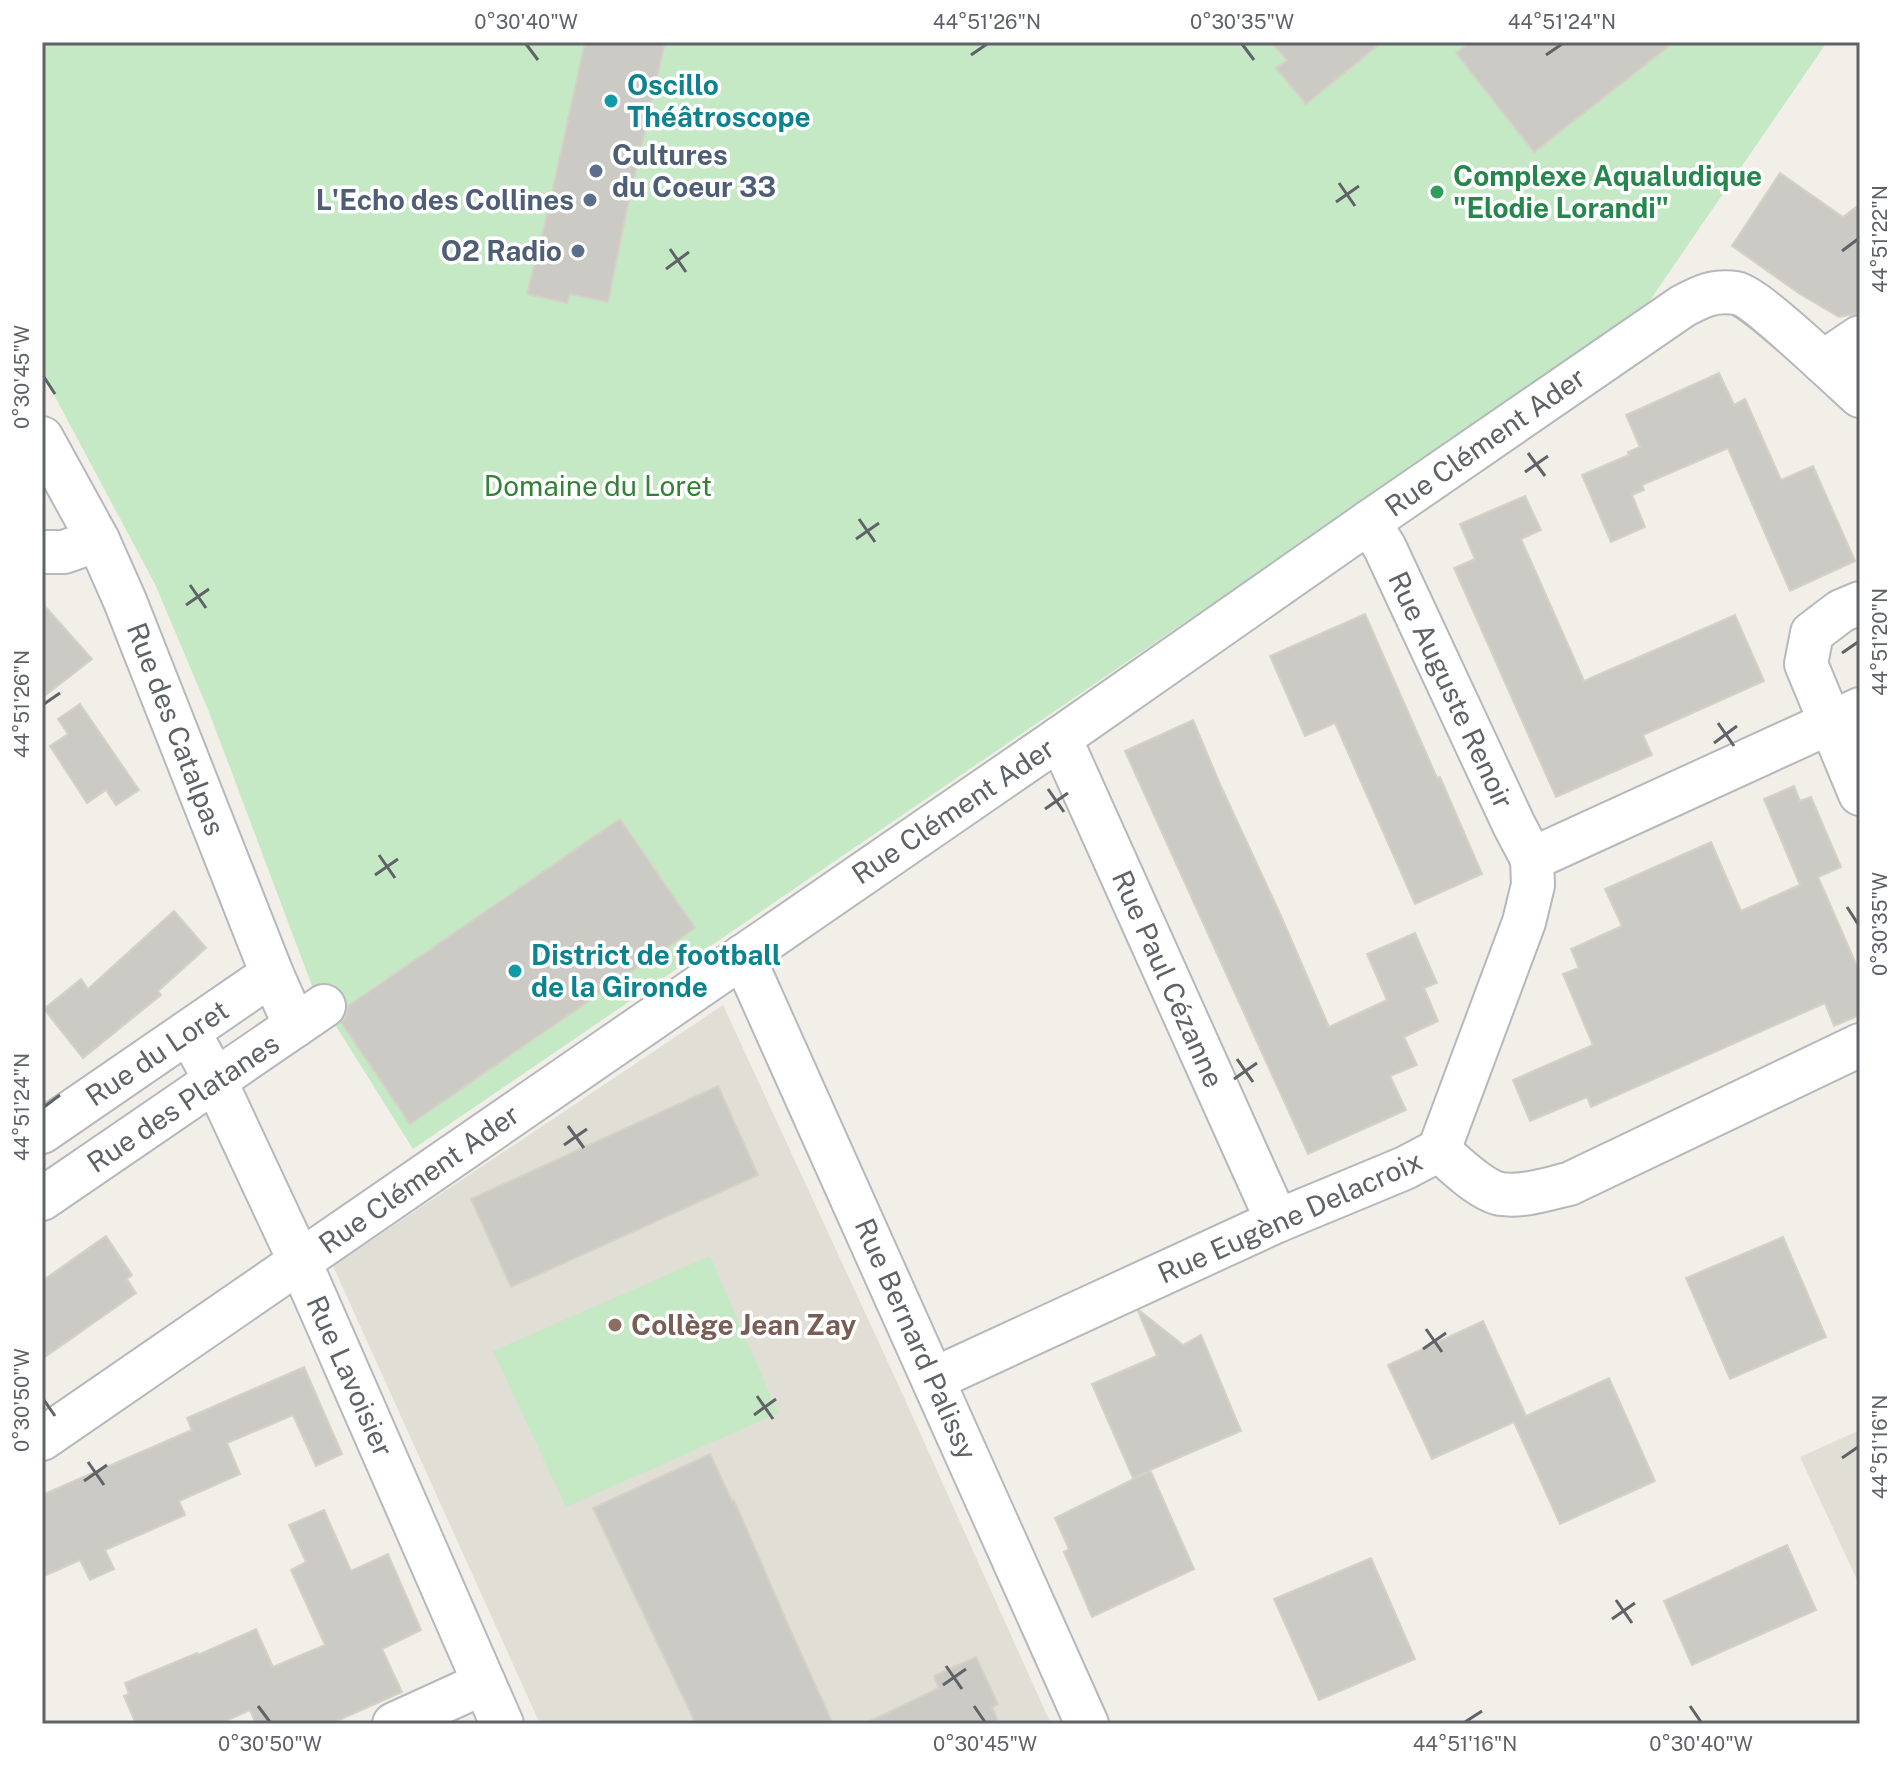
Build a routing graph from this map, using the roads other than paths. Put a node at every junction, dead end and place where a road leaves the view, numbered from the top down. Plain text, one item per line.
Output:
1 (1860, 337) edge
2 (1823, 362) junction
3 (1860, 396) edge
4 (42, 438) edge
5 (1369, 522) junction
6 (98, 540) junction
7 (42, 552) edge
8 (1860, 603) edge
9 (1845, 716) edge
10 (1060, 738) junction
11 (1860, 794) edge
12 (1532, 859) junction
13 (743, 956) junction
14 (272, 974) junction
15 (310, 1016) joint
16 (189, 1032) junction
17 (1860, 1045) edge
18 (215, 1080) junction
19 (42, 1132) edge
20 (1439, 1150) junction
21 (49, 1179) edge
22 (1277, 1221) junction
23 (300, 1262) junction
24 (934, 1379) junction
25 (42, 1439) edge
26 (484, 1683) junction
27 (394, 1724) edge
28 (502, 1724) edge
29 (1087, 1724) edge

1 - 2 street
2 - 3 street, Rue Clément Ader
2 - 5 street, Rue Clément Ader
4 - 6 street, Rue des Catalpas
5 - 10 street, Rue Clément Ader
5 - 12 street, Rue Auguste Renoir
6 - 7 street
6 - 14 street, Rue des Catalpas
8 - 9 street
9 - 11 street
9 - 12 street
10 - 13 street, Rue Clément Ader
10 - 22 street, Rue Paul Cézanne
12 - 20 street
13 - 23 street, Rue Clément Ader
13 - 24 street, Rue Bernard Palissy
14 - 15 street, Rue des Catalpas
14 - 16 street, Rue du Loret
15 - 18 street, Rue des Platanes
16 - 18 street, Rue Lavoisier
16 - 19 street, Rue du Loret
17 - 20 street, Rue Eugène Delacroix
18 - 21 street, Rue des Platanes
18 - 23 street, Rue Lavoisier
20 - 22 street, Rue Eugène Delacroix
22 - 24 street, Rue Eugène Delacroix
23 - 25 street, Rue Clément Ader
23 - 26 street, Rue Lavoisier
24 - 29 street, Rue Bernard Palissy
26 - 27 street
26 - 28 street, Rue Lavoisier

